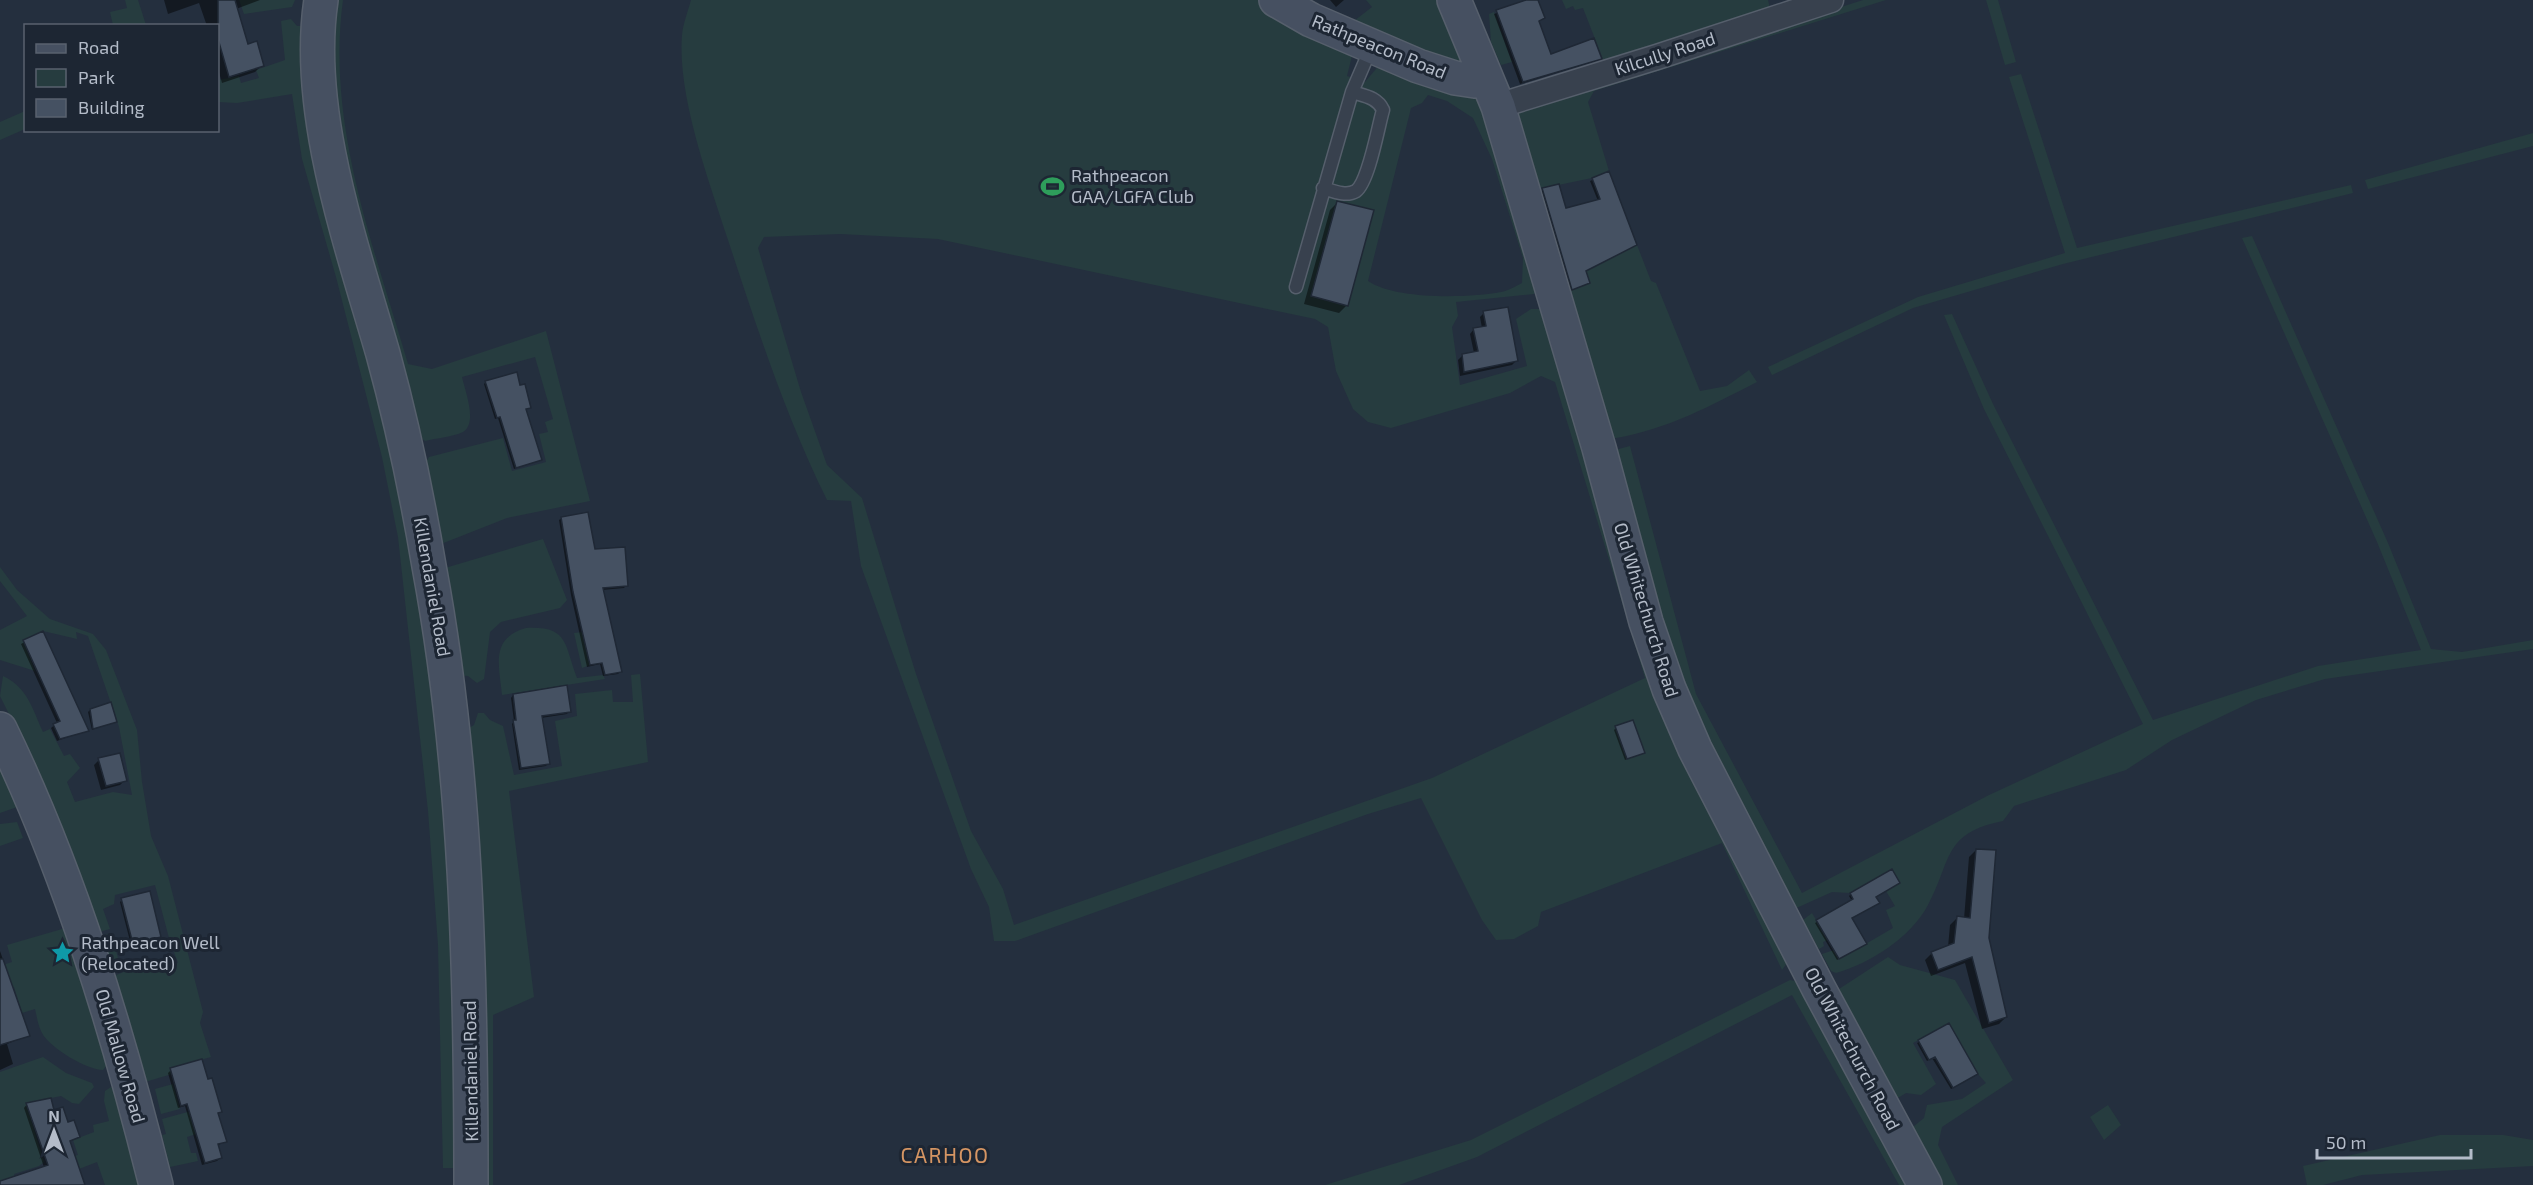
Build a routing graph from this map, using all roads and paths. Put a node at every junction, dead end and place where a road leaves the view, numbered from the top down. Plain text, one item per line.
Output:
1 (321, 0) edge
2 (1276, 0) edge
3 (1454, 0) edge
4 (1831, 0) edge
5 (1371, 46) junction
6 (1492, 91) junction
7 (1352, 92) junction
8 (1323, 188) junction
9 (1296, 287) dead end
10 (0, 729) edge
11 (156, 1185) edge
12 (471, 1185) edge
13 (1925, 1185) edge

1 - 12 street, Killendaniel Road
2 - 5 street, Rathpeacon Road
3 - 6 street, Old Whitechurch Road
4 - 6 street, Kilcully Road
5 - 6 street, Rathpeacon Road
5 - 7 lane
6 - 13 street, Old Whitechurch Road
7 - 8 lane
7 - 8 lane
8 - 9 lane
10 - 11 street, Old Mallow Road

